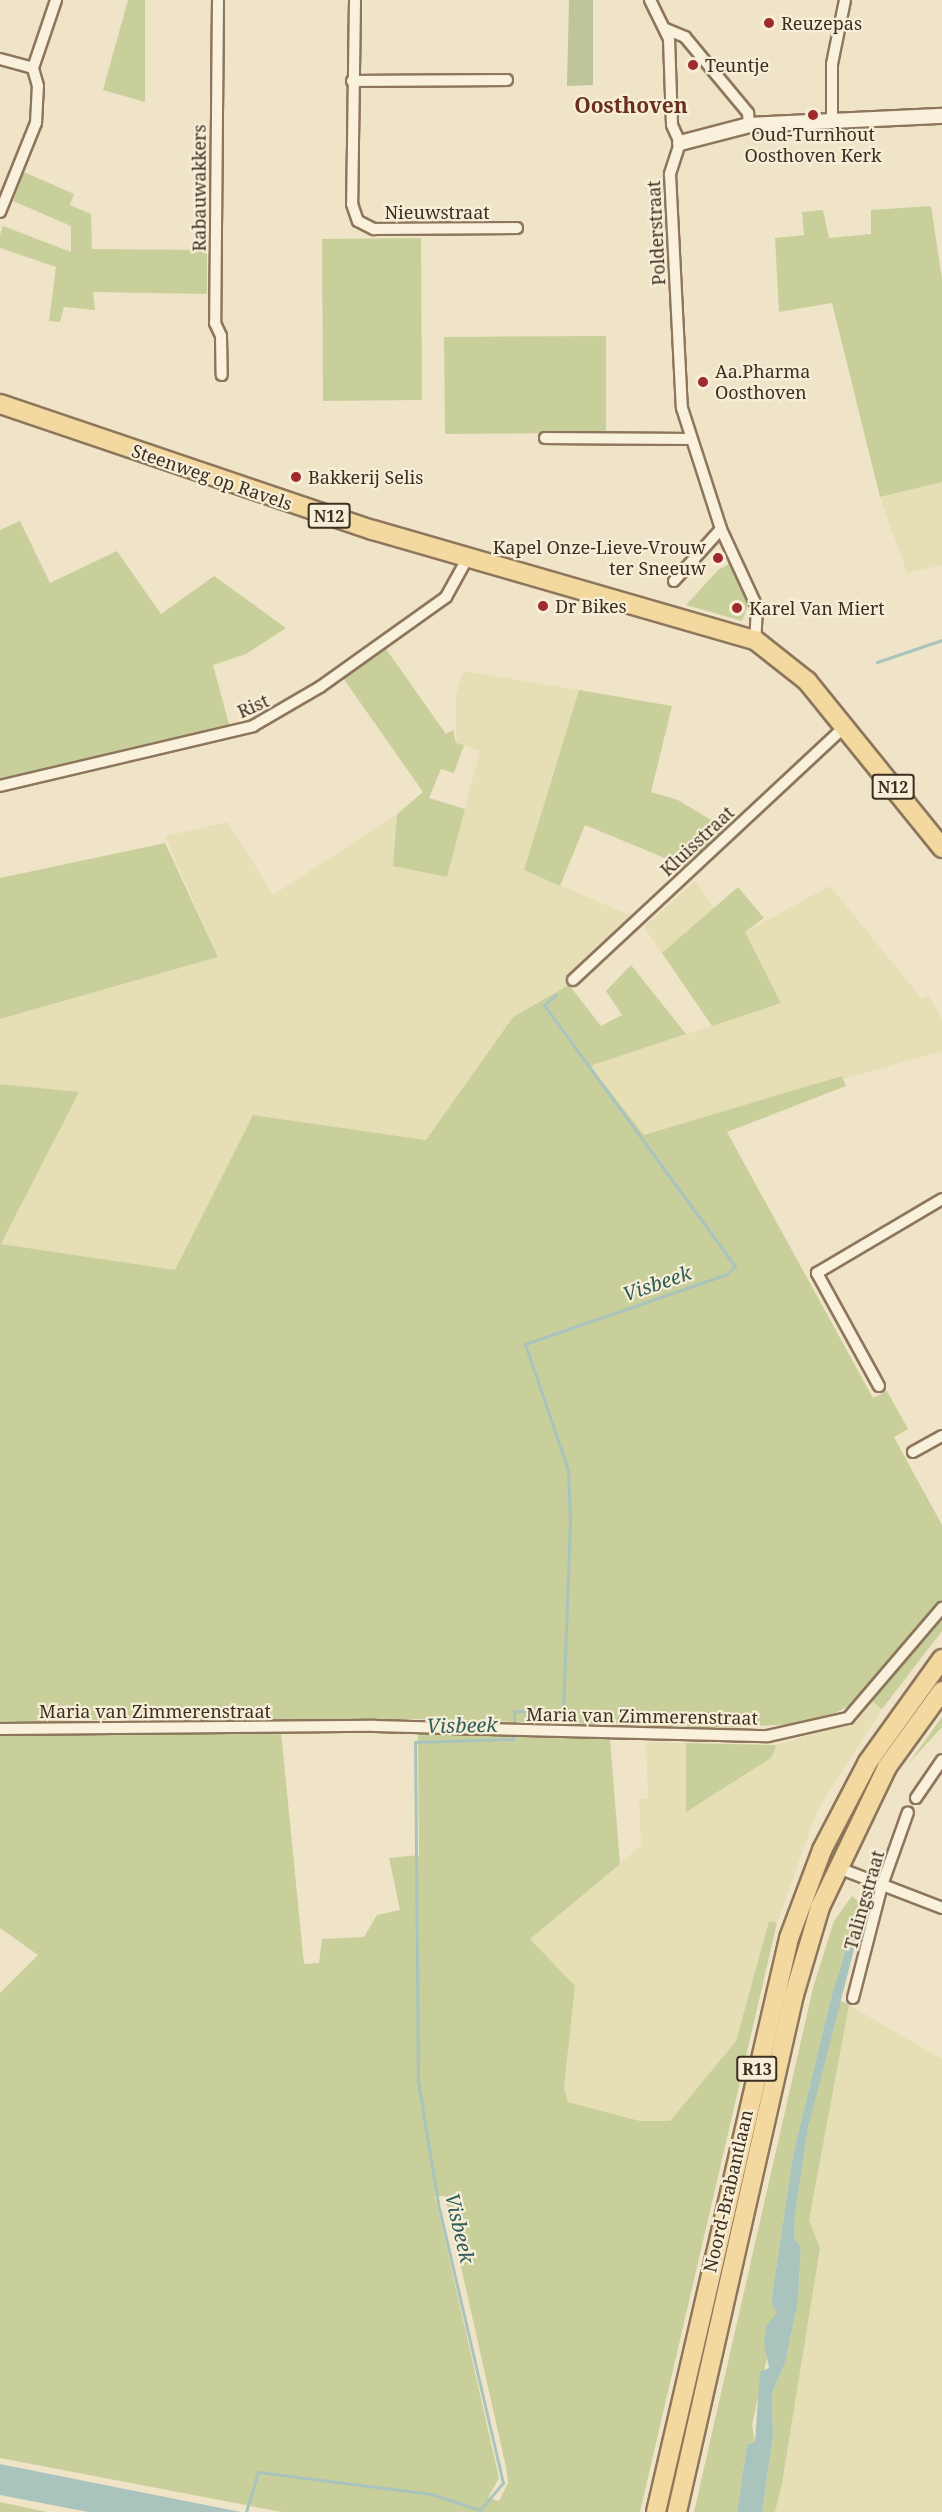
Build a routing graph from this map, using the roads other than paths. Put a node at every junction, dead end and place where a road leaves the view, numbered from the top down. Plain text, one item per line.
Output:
1 (56, 0) edge
2 (218, 0) edge
3 (355, 0) edge
4 (650, 0) edge
5 (846, 0) edge
6 (666, 29) junction
7 (0, 59) edge
8 (33, 68) junction
9 (507, 80) dead end
10 (352, 81) junction
11 (942, 116) edge
12 (832, 123) junction
13 (749, 125) junction
14 (680, 143) junction
15 (0, 212) edge
16 (517, 228) dead end
17 (222, 375) dead end
18 (0, 404) edge
19 (545, 438) dead end
20 (689, 439) junction
21 (721, 529) junction
22 (467, 559) junction
23 (674, 581) dead end
24 (754, 640) junction
25 (845, 726) junction
26 (0, 786) edge
27 (942, 848) edge
28 (573, 980) dead end
29 (942, 1199) edge
30 (879, 1386) dead end
31 (942, 1436) edge
32 (913, 1452) dead end
33 (942, 1608) edge
34 (942, 1659) edge
35 (942, 1691) edge
36 (0, 1729) edge
37 (942, 1760) edge
38 (916, 1798) dead end
39 (908, 1812) dead end
40 (836, 1867) junction
41 (882, 1885) junction
42 (942, 1908) edge
43 (853, 1998) dead end
44 (656, 2512) edge
45 (677, 2512) edge

1 - 8 street
2 - 17 street, Rabauwakkers
3 - 10 street, Nieuwstraat
4 - 6 street
5 - 12 street
6 - 13 street
6 - 14 street
7 - 8 street
8 - 15 street
9 - 10 street
10 - 16 street, Nieuwstraat
11 - 12 street
12 - 13 street
13 - 14 street
14 - 20 street, Polderstraat
18 - 22 main road, Steenweg op Ravels / N12
19 - 20 street
20 - 21 street, Polderstraat
21 - 23 street
21 - 24 street, Polderstraat
22 - 24 main road, Steenweg op Ravels / N12
22 - 26 street, Rist
24 - 25 main road, Steenweg op Ravels / N12
25 - 27 main road, N12
25 - 28 street, Kluisstraat
29 - 30 street
31 - 32 street
33 - 36 street, Maria van Zimmerenstraat
34 - 44 main road, Noord-Brabantlaan / R13
35 - 40 main road, Noord-Brabantlaan / R13
37 - 38 street
39 - 41 street, Talingstraat
40 - 41 street
40 - 45 main road, Noord-Brabantlaan / R13
41 - 42 street
41 - 43 street, Talingstraat

